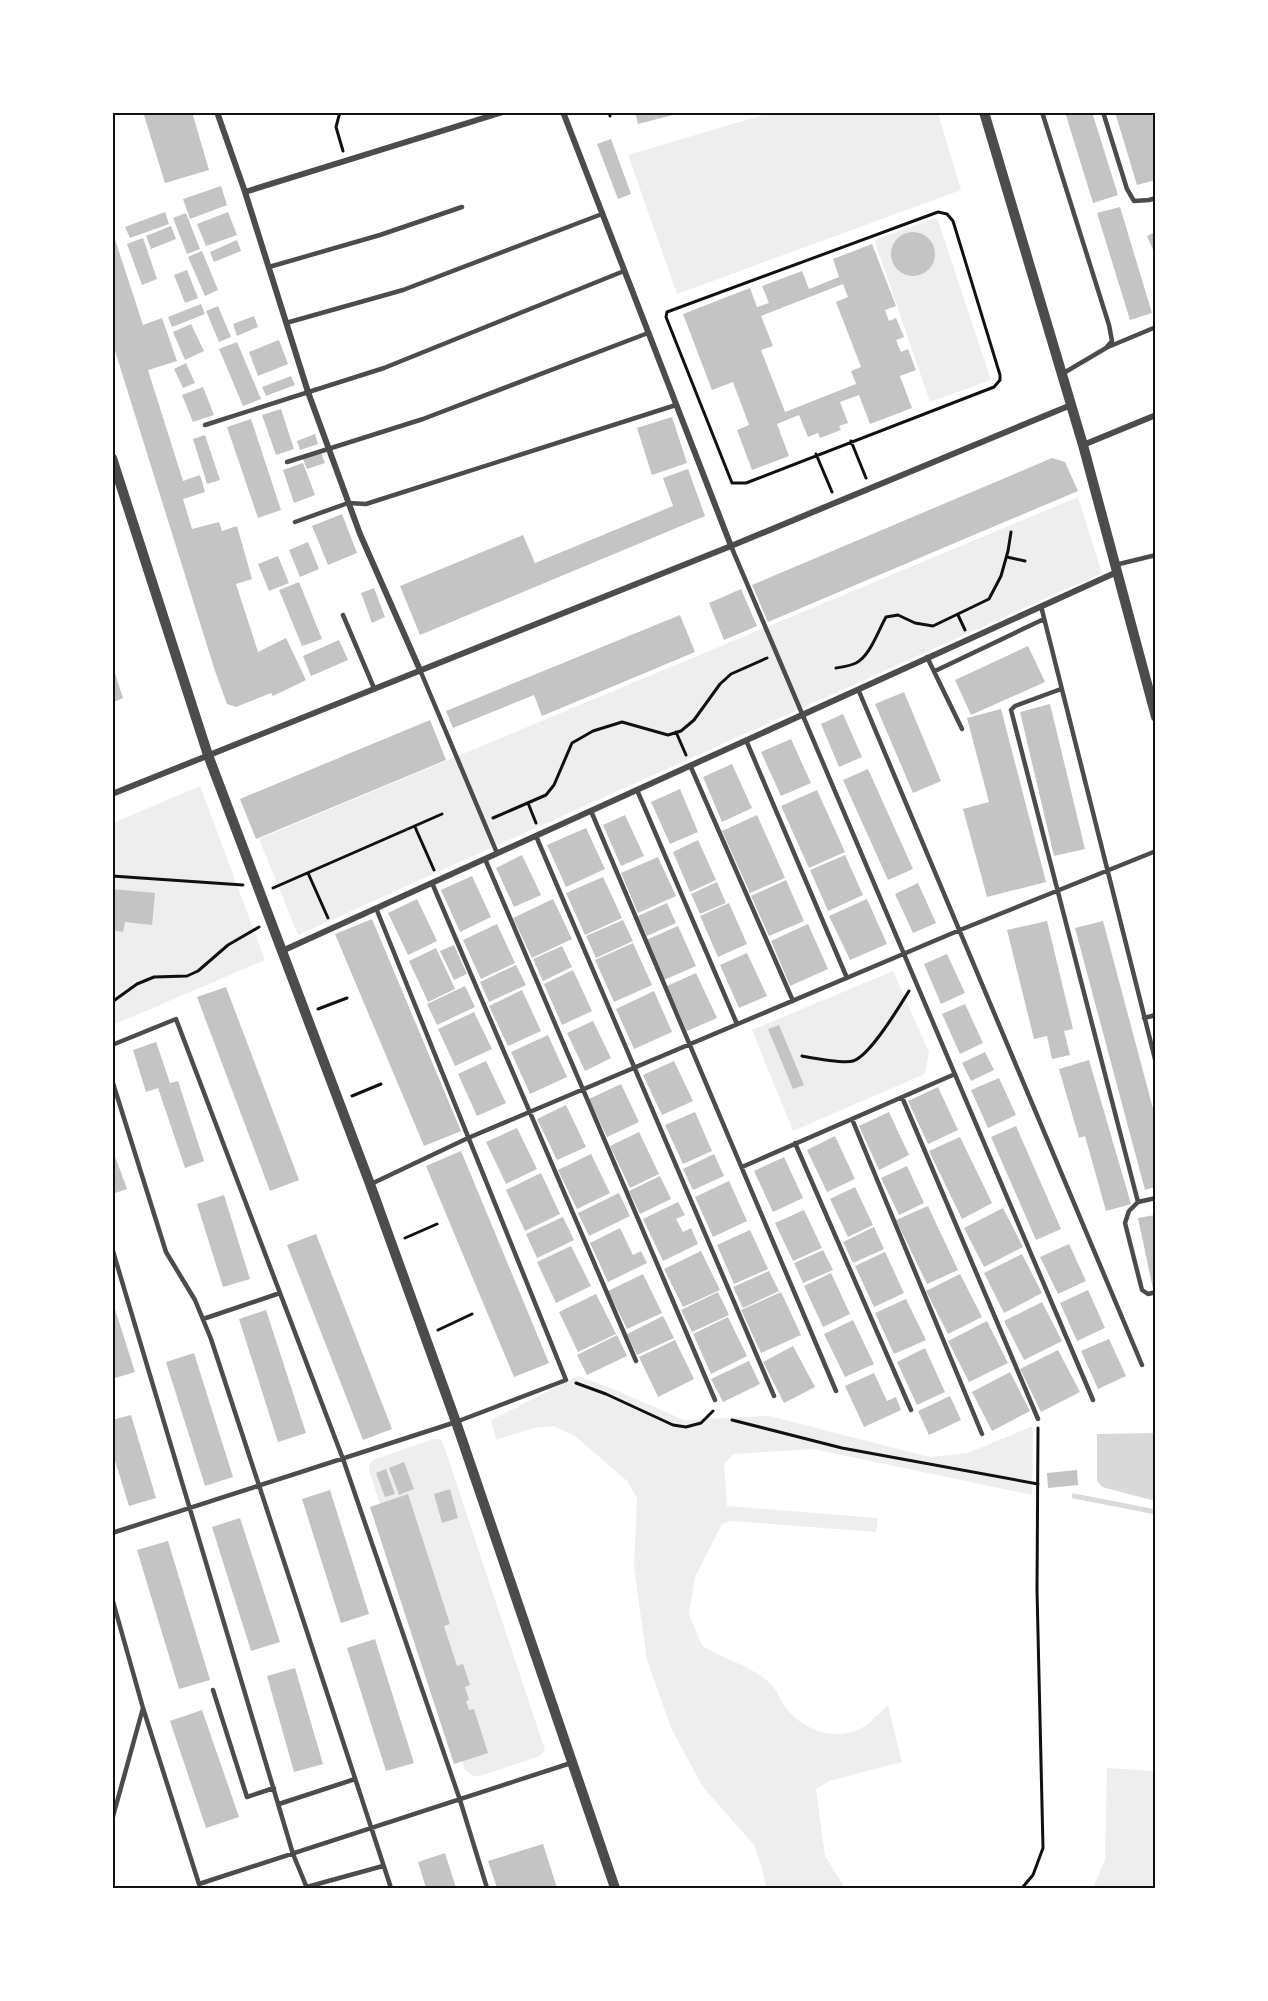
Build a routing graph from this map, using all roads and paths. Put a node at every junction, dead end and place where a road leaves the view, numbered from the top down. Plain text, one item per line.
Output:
1 (217, 112) edge
2 (340, 112) edge
3 (503, 112) edge
4 (563, 112) edge
5 (984, 112) edge
6 (1042, 112) edge
7 (1103, 112) edge
8 (345, 161) junction
9 (245, 192) junction
10 (1155, 198) edge
11 (462, 207) dead end
12 (602, 214) junction
13 (269, 267) junction
14 (624, 271) junction
15 (286, 323) junction
16 (1155, 327) edge
17 (648, 333) junction
18 (1106, 348) junction
19 (1062, 374) junction
20 (308, 392) junction
21 (676, 405) junction
22 (1071, 405) junction
23 (1155, 415) edge
24 (206, 425) dead end
25 (851, 441) junction
26 (1083, 445) junction
27 (329, 449) junction
28 (816, 454) junction
29 (112, 458) edge
30 (287, 462) dead end
31 (870, 488) junction
32 (837, 501) junction
33 (348, 503) junction
34 (295, 522) dead end
35 (1011, 532) dead end
36 (731, 546) junction
37 (1155, 555) edge
38 (1007, 557) junction
39 (1024, 561) dead end
40 (1116, 568) junction
41 (1041, 606) junction
42 (343, 615) dead end
43 (1044, 619) junction
44 (777, 653) junction
45 (927, 657) junction
46 (836, 668) dead end
47 (420, 670) junction
48 (934, 671) junction
49 (374, 688) junction
50 (858, 689) junction
51 (1061, 689) junction
52 (802, 714) junction
53 (1155, 714) edge
54 (962, 729) dead end
55 (676, 732) junction
56 (746, 740) junction
57 (208, 755) junction
58 (690, 765) junction
59 (637, 790) junction
60 (112, 794) edge
61 (528, 803) junction
62 (591, 811) junction
63 (442, 814) dead end
64 (484, 822) junction
65 (415, 826) junction
66 (538, 834) junction
67 (1155, 850) edge
68 (497, 854) junction
69 (485, 859) junction
70 (1107, 870) junction
71 (308, 873) junction
72 (112, 876) edge
73 (435, 881) junction
74 (259, 889) junction
75 (1057, 891) junction
76 (376, 908) junction
77 (270, 920) junction
78 (332, 928) junction
79 (960, 930) junction
80 (282, 951) junction
81 (904, 954) junction
82 (913, 975) junction
83 (847, 978) junction
84 (347, 998) dead end
85 (793, 1001) junction
86 (112, 1002) edge
87 (306, 1014) junction
88 (1155, 1015) edge
89 (1144, 1018) junction
90 (737, 1024) junction
91 (690, 1044) junction
92 (112, 1045) edge
93 (802, 1056) dead end
94 (1155, 1063) edge
95 (634, 1068) junction
96 (955, 1074) junction
97 (112, 1080) edge
98 (381, 1084) dead end
99 (583, 1089) junction
100 (902, 1097) junction
101 (339, 1101) junction
102 (530, 1112) junction
103 (852, 1119) junction
104 (468, 1138) junction
105 (795, 1143) junction
106 (742, 1167) junction
107 (370, 1184) junction
108 (1155, 1197) edge
109 (1138, 1202) junction
110 (437, 1224) dead end
111 (391, 1243) junction
112 (112, 1248) edge
113 (1155, 1292) edge
114 (280, 1293) junction
115 (472, 1314) dead end
116 (203, 1319) junction
117 (425, 1335) junction
118 (636, 1361) dead end
119 (1142, 1365) dead end
120 (566, 1380) junction
121 (836, 1391) dead end
122 (774, 1396) dead end
123 (715, 1400) joint
124 (1093, 1400) dead end
125 (911, 1410) dead end
126 (1038, 1419) joint
127 (732, 1420) dead end
128 (456, 1422) junction
129 (982, 1434) dead end
130 (343, 1459) junction
131 (1038, 1484) junction
132 (258, 1486) junction
133 (190, 1508) junction
134 (112, 1533) edge
135 (112, 1598) edge
136 (213, 1690) dead end
137 (143, 1708) junction
138 (571, 1763) junction
139 (355, 1779) junction
140 (274, 1788) junction
141 (460, 1800) junction
142 (279, 1804) junction
143 (112, 1820) edge
144 (372, 1829) junction
145 (293, 1854) junction
146 (383, 1866) junction
147 (199, 1886) edge
148 (306, 1888) edge
149 (391, 1888) edge
150 (487, 1888) edge
151 (615, 1888) edge
152 (1022, 1888) edge

1 - 9 street
2 - 8 path
3 - 8 street
4 - 12 street
5 - 19 street
6 - 18 lane
7 - 10 lane
8 - 9 street
9 - 13 street
11 - 13 lane
12 - 14 street
12 - 15 lane
13 - 15 street
14 - 17 street
14 - 20 lane
15 - 20 street
16 - 18 lane
17 - 21 street
17 - 27 lane
18 - 19 lane
19 - 22 street
20 - 24 lane
20 - 27 street
21 - 33 lane
21 - 36 street
22 - 26 street
22 - 31 street
23 - 26 street
25 - 28 path
25 - 28 path
25 - 31 path
26 - 40 street
27 - 30 lane
27 - 33 street
28 - 32 path
29 - 57 street
31 - 32 street
32 - 36 street
33 - 34 lane
33 - 47 street
35 - 38 path
36 - 44 lane
36 - 47 street
37 - 40 lane
38 - 39 path
38 - 46 path
40 - 41 street
40 - 53 street
41 - 43 lane
41 - 45 street
42 - 49 lane
43 - 48 lane
43 - 51 lane
44 - 52 lane
44 - 55 path
45 - 48 lane
45 - 50 street
47 - 49 street
47 - 64 lane
48 - 54 lane
49 - 57 street
50 - 52 street
50 - 79 lane
51 - 70 lane
51 - 75 lane
52 - 56 street
52 - 81 lane
55 - 58 path
55 - 61 path
56 - 58 street
56 - 83 lane
57 - 60 street
57 - 74 street
58 - 59 street
58 - 85 lane
59 - 62 street
59 - 90 lane
61 - 64 path
61 - 66 path
62 - 66 street
62 - 91 lane
63 - 65 path
64 - 68 lane
65 - 71 path
65 - 73 path
66 - 68 street
66 - 95 lane
67 - 70 lane
68 - 69 street
69 - 73 street
69 - 99 lane
70 - 75 lane
70 - 89 lane
71 - 74 path
71 - 78 path
72 - 74 path
73 - 76 street
73 - 102 lane
74 - 77 street
75 - 79 lane
75 - 109 lane
76 - 78 street
76 - 104 lane
77 - 80 street
77 - 86 path
78 - 80 street
79 - 81 lane
79 - 119 lane
80 - 87 street
81 - 82 lane
81 - 83 lane
82 - 93 path
82 - 96 lane
83 - 85 lane
84 - 87 path
85 - 90 lane
87 - 101 street
88 - 89 lane
89 - 94 lane
90 - 91 lane
91 - 95 lane
91 - 106 lane
92 - 114 lane
95 - 99 lane
95 - 122 lane
96 - 100 lane
96 - 124 lane
97 - 116 lane
98 - 101 path
99 - 102 lane
99 - 123 lane
100 - 103 lane
100 - 126 lane
101 - 107 street
102 - 104 lane
102 - 118 lane
103 - 105 lane
103 - 129 lane
104 - 107 lane
104 - 120 lane
105 - 106 lane
105 - 125 lane
106 - 121 lane
107 - 111 street
108 - 109 lane
109 - 113 lane
110 - 111 path
111 - 117 street
112 - 133 lane
114 - 116 lane
114 - 130 lane
115 - 117 path
116 - 132 lane
117 - 128 street
120 - 123 path
120 - 128 lane
126 - 131 path
127 - 131 path
128 - 130 lane
128 - 138 street
130 - 132 lane
130 - 141 lane
131 - 152 path
132 - 133 lane
132 - 139 lane
133 - 134 lane
133 - 140 lane
135 - 137 lane
136 - 140 lane
137 - 143 lane
137 - 147 lane
138 - 141 lane
138 - 151 street
139 - 142 lane
139 - 144 lane
140 - 142 lane
141 - 144 lane
141 - 150 lane
142 - 145 lane
144 - 145 lane
144 - 146 lane
145 - 147 lane
145 - 148 lane
146 - 148 lane
146 - 149 lane

